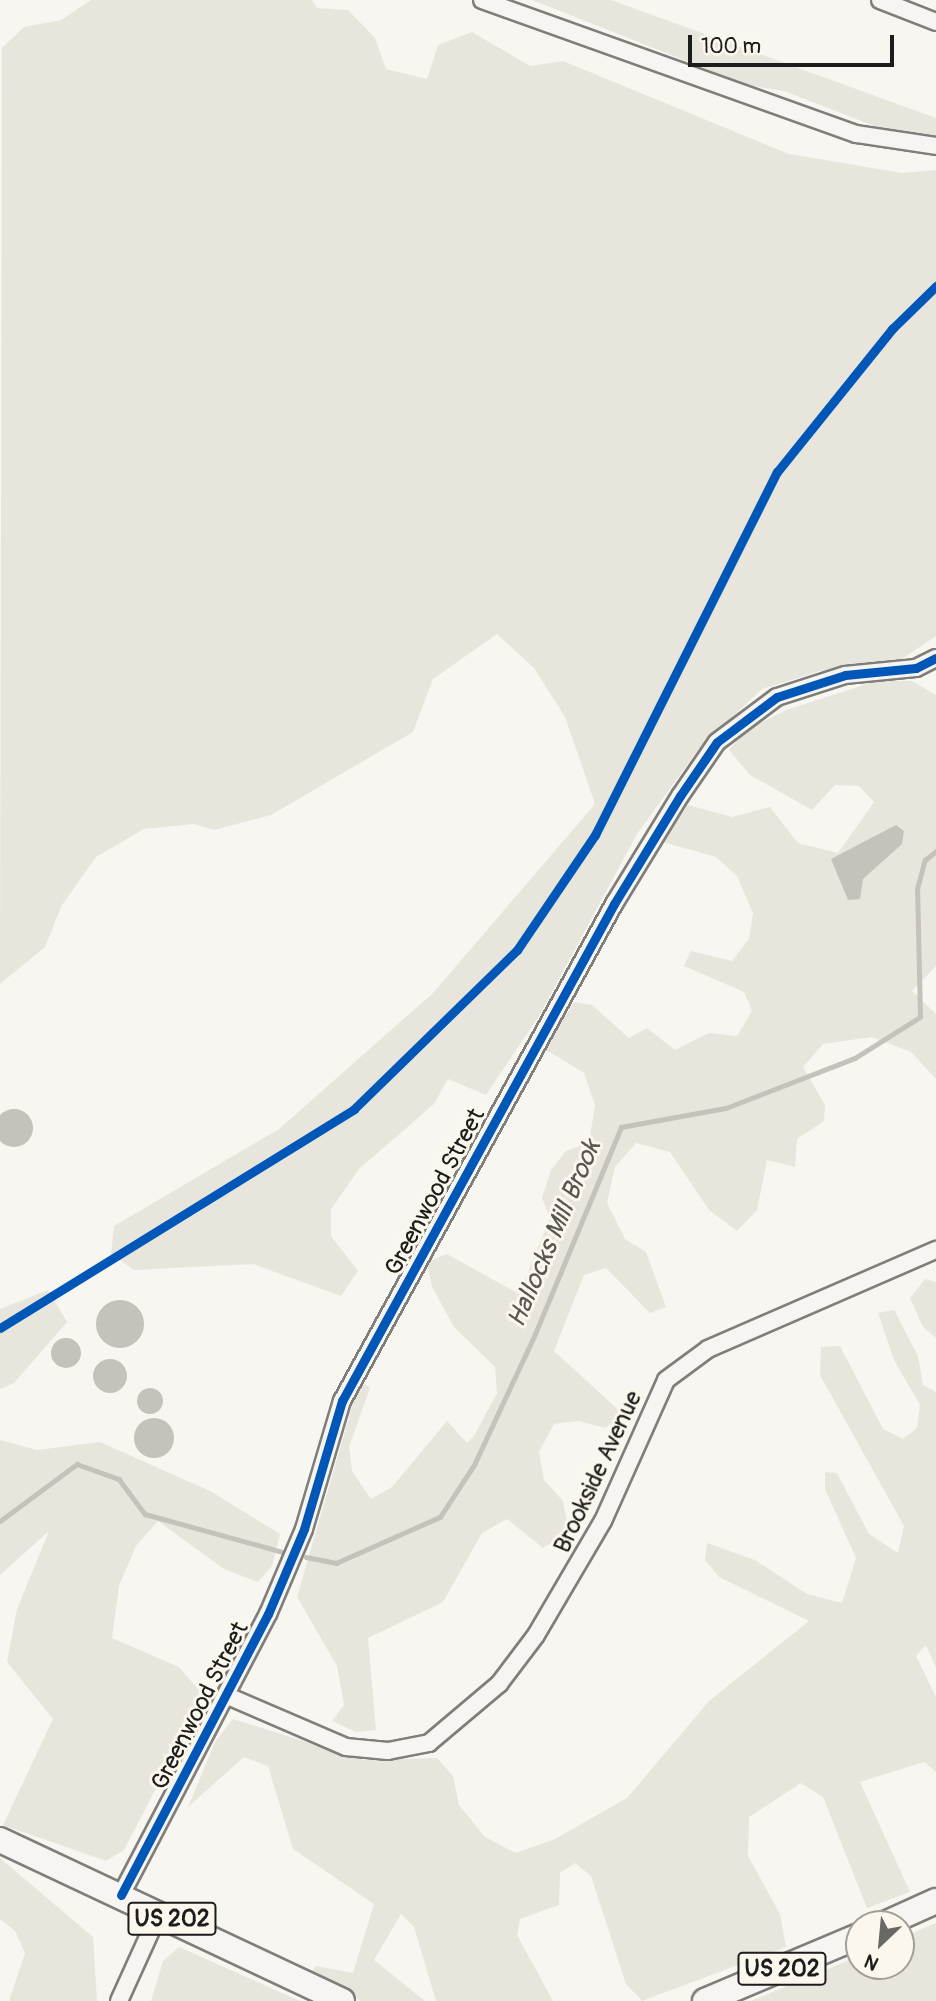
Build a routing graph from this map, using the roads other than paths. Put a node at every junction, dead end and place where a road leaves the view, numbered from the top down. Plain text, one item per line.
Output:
1 (482, 0) edge
2 (880, 0) edge
3 (936, 22) edge
4 (936, 146) edge
5 (936, 658) edge
6 (936, 1250) edge
7 (230, 1697) junction
8 (0, 1840) edge
9 (121, 1895) junction
10 (936, 1901) edge
11 (915, 1910) edge
12 (159, 1913) junction
13 (845, 1942) edge
14 (119, 2001) edge
15 (342, 2001) edge
16 (705, 2001) edge

1 - 4 street
2 - 3 street
5 - 7 street, Greenwood Street
6 - 7 street, Brookside Avenue
7 - 9 street, Greenwood Street
8 - 9 highway, US 202
9 - 12 highway, US 202
10 - 11 highway
12 - 14 street
12 - 15 highway, US 202
13 - 16 highway, US 202

